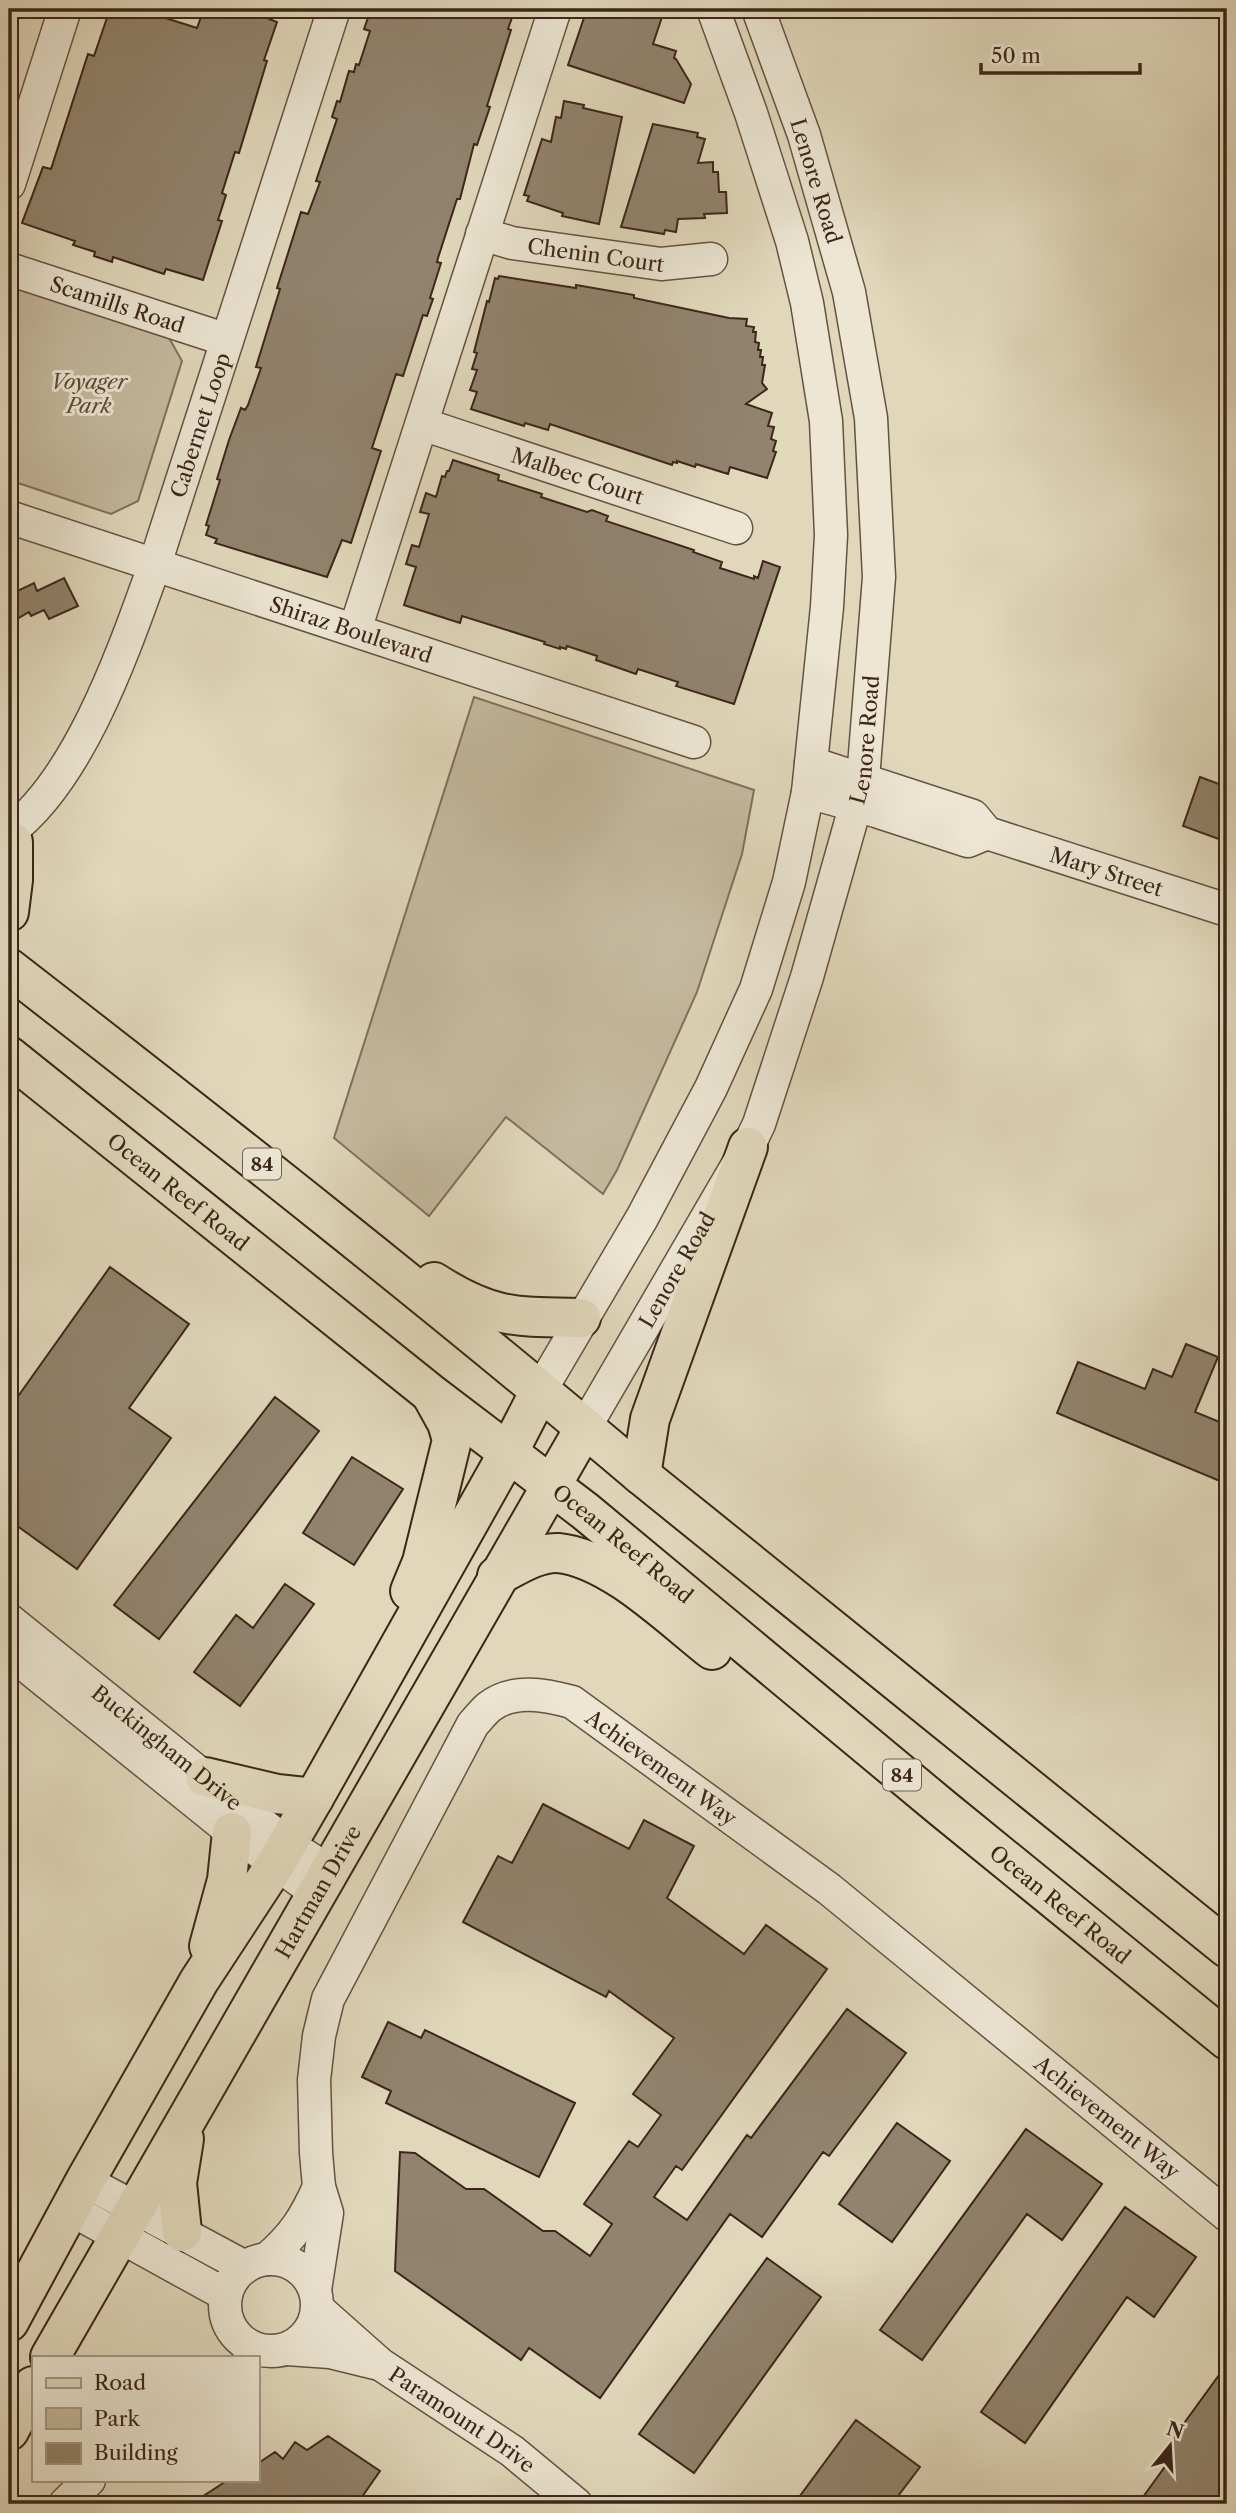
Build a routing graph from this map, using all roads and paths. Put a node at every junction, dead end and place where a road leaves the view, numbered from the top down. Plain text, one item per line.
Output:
1 (65, 9) edge
2 (334, 9) edge
3 (555, 9) edge
4 (713, 9) edge
5 (758, 9) edge
6 (9, 184) edge
7 (482, 234) junction
8 (711, 259) dead end
9 (9, 269) edge
10 (227, 340) junction
11 (422, 424) junction
12 (9, 517) edge
13 (736, 528) dead end
14 (155, 564) junction
15 (355, 630) junction
16 (694, 742) dead end
17 (809, 778) junction
18 (859, 792) junction
19 (13, 837) edge
20 (1227, 910) edge
21 (9, 912) edge
22 (9, 918) edge
23 (14, 972) edge
24 (9, 1056) edge
25 (748, 1147) junction
26 (249, 1154) junction
27 (582, 1318) junction
28 (540, 1391) junction
29 (430, 1393) junction
30 (585, 1427) junction
31 (508, 1453) junction
32 (641, 1475) junction
33 (552, 1485) junction
34 (498, 1576) junction
35 (9, 1620) edge
36 (9, 1652) edge
37 (360, 1717) junction
38 (205, 1777) junction
39 (314, 1798) junction
40 (941, 1807) junction
41 (232, 1832) junction
42 (281, 1855) junction
43 (323, 1882) junction
44 (1227, 1948) edge
45 (199, 1981) junction
46 (1227, 2040) edge
47 (188, 2116) junction
48 (320, 2187) junction
49 (78, 2195) junction
50 (1227, 2215) edge
51 (127, 2223) junction
52 (182, 2232) junction
53 (256, 2263) junction
54 (226, 2295) junction
55 (317, 2299) junction
56 (9, 2322) edge
57 (230, 2346) edge
58 (271, 2355) edge
59 (51, 2356) edge
60 (380, 2364) junction
61 (32, 2388) edge
62 (9, 2431) edge
63 (87, 2482) edge
64 (65, 2504) edge
65 (576, 2504) edge

1 - 6 street
2 - 10 street, Cabernet Loop
3 - 7 street
4 - 17 street, Lenore Road
5 - 18 street, Lenore Road
7 - 8 street, Chenin Court
7 - 11 street
9 - 10 street, Scamills Road
10 - 14 street, Cabernet Loop
11 - 13 street, Malbec Court
11 - 15 street
12 - 14 street, Shiraz Boulevard
14 - 15 street, Shiraz Boulevard
14 - 19 street, Cabernet Loop
15 - 16 street, Shiraz Boulevard
17 - 18 street, Mary Street
17 - 27 street, Lenore Road
18 - 20 street, Mary Street
18 - 25 street, Lenore Road
19 - 21 main road
22 - 23 main road
23 - 26 main road, 84
24 - 29 main road, Ocean Reef Road / 84
25 - 30 street, Lenore Road
25 - 32 main road
26 - 27 main road
26 - 28 main road, 84
27 - 28 street, Lenore Road
28 - 30 main road, 84
28 - 31 main road
29 - 31 main road, Ocean Reef Road / 84
29 - 37 main road
30 - 32 main road, 84
30 - 33 main road, Hartman Drive
31 - 33 main road, Ocean Reef Road / 84
31 - 37 main road
32 - 44 main road, 84
33 - 34 main road, Hartman Drive
33 - 40 main road, Ocean Reef Road / 84
34 - 40 main road
34 - 43 main road, Hartman Drive
35 - 38 street, Buckingham Drive
36 - 41 street, Buckingham Drive
37 - 39 main road
38 - 39 main road
38 - 42 street, Buckingham Drive
39 - 42 main road
40 - 46 main road, Ocean Reef Road / 84
41 - 42 street, Buckingham Drive
41 - 45 main road
42 - 43 street, Buckingham Drive
42 - 45 main road
43 - 47 main road, Hartman Drive
45 - 49 main road
47 - 51 main road, Hartman Drive
47 - 52 main road
48 - 50 street, Achievement Way
48 - 53 street
48 - 55 street, Achievement Way
49 - 51 street
49 - 56 main road
51 - 52 street
51 - 54 street
51 - 59 main road, Hartman Drive
52 - 53 street
53 - 54 street
53 - 55 street
54 - 57 street
55 - 58 street
55 - 60 street, Paramount Drive
57 - 58 street
58 - 60 street, Paramount Drive
60 - 65 street, Paramount Drive
61 - 62 main road
63 - 64 street

